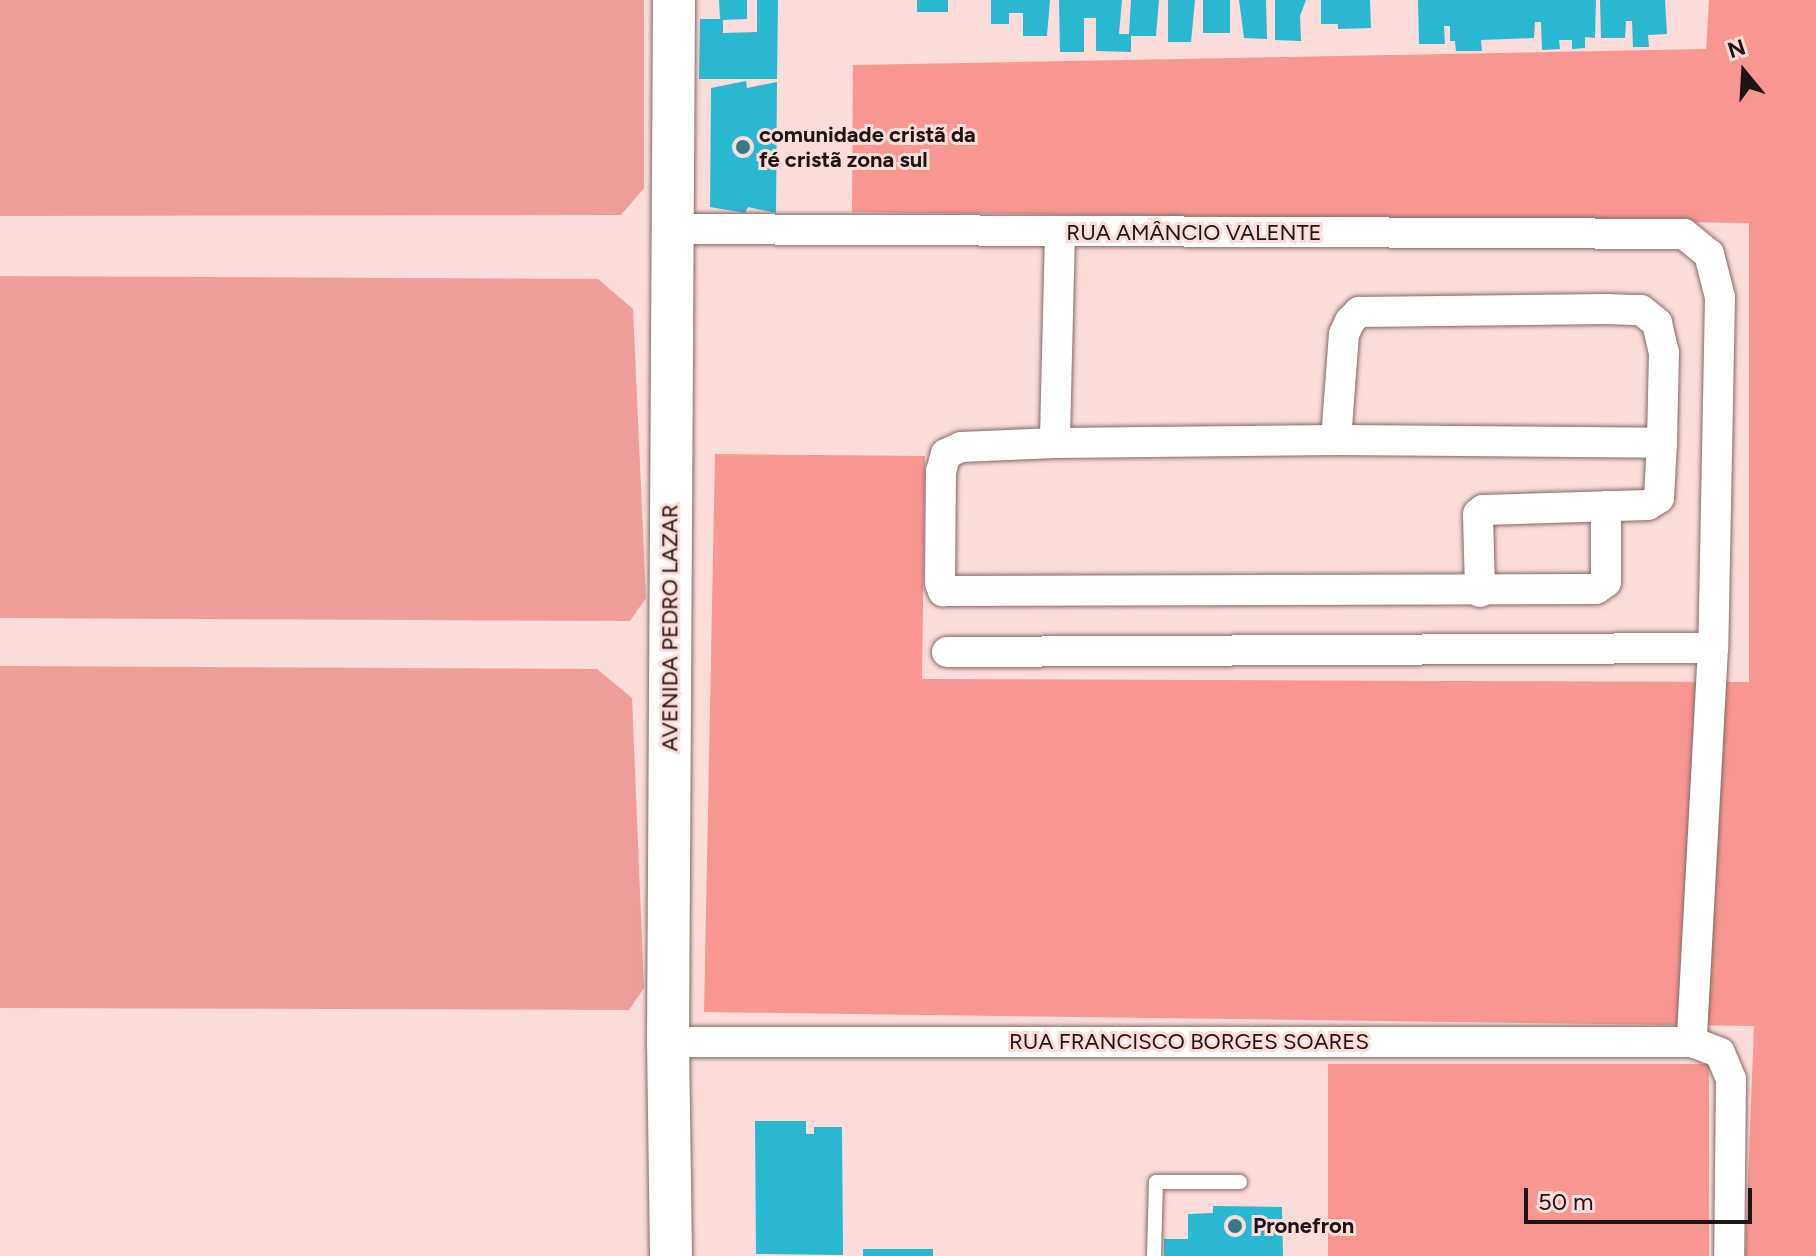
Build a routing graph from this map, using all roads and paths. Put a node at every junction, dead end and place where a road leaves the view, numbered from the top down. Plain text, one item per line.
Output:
1 (674, 0) edge
2 (672, 229) junction
3 (1060, 232) junction
4 (1336, 440) junction
5 (1055, 443) junction
6 (1662, 443) junction
7 (1606, 506) junction
8 (1480, 592) junction
9 (1713, 648) junction
10 (947, 652) dead end
11 (668, 1042) junction
12 (1701, 1044) junction
13 (1240, 1182) dead end
14 (671, 1256) edge
15 (1154, 1256) edge
16 (1729, 1256) edge

1 - 2 main road, AVENIDA PEDRO LAZAR
2 - 3 street, RUA AMÂNCIO VALENTE
2 - 11 main road, AVENIDA PEDRO LAZAR
3 - 5 street
3 - 9 street, RUA AMÂNCIO VALENTE
4 - 5 street
4 - 6 street
4 - 6 street
5 - 8 street
6 - 7 street
7 - 8 street
7 - 8 street
9 - 10 street
9 - 12 street
11 - 12 street, RUA FRANCISCO BORGES SOARES
11 - 14 main road, AVENIDA PEDRO LAZAR
12 - 16 street
13 - 15 lane

